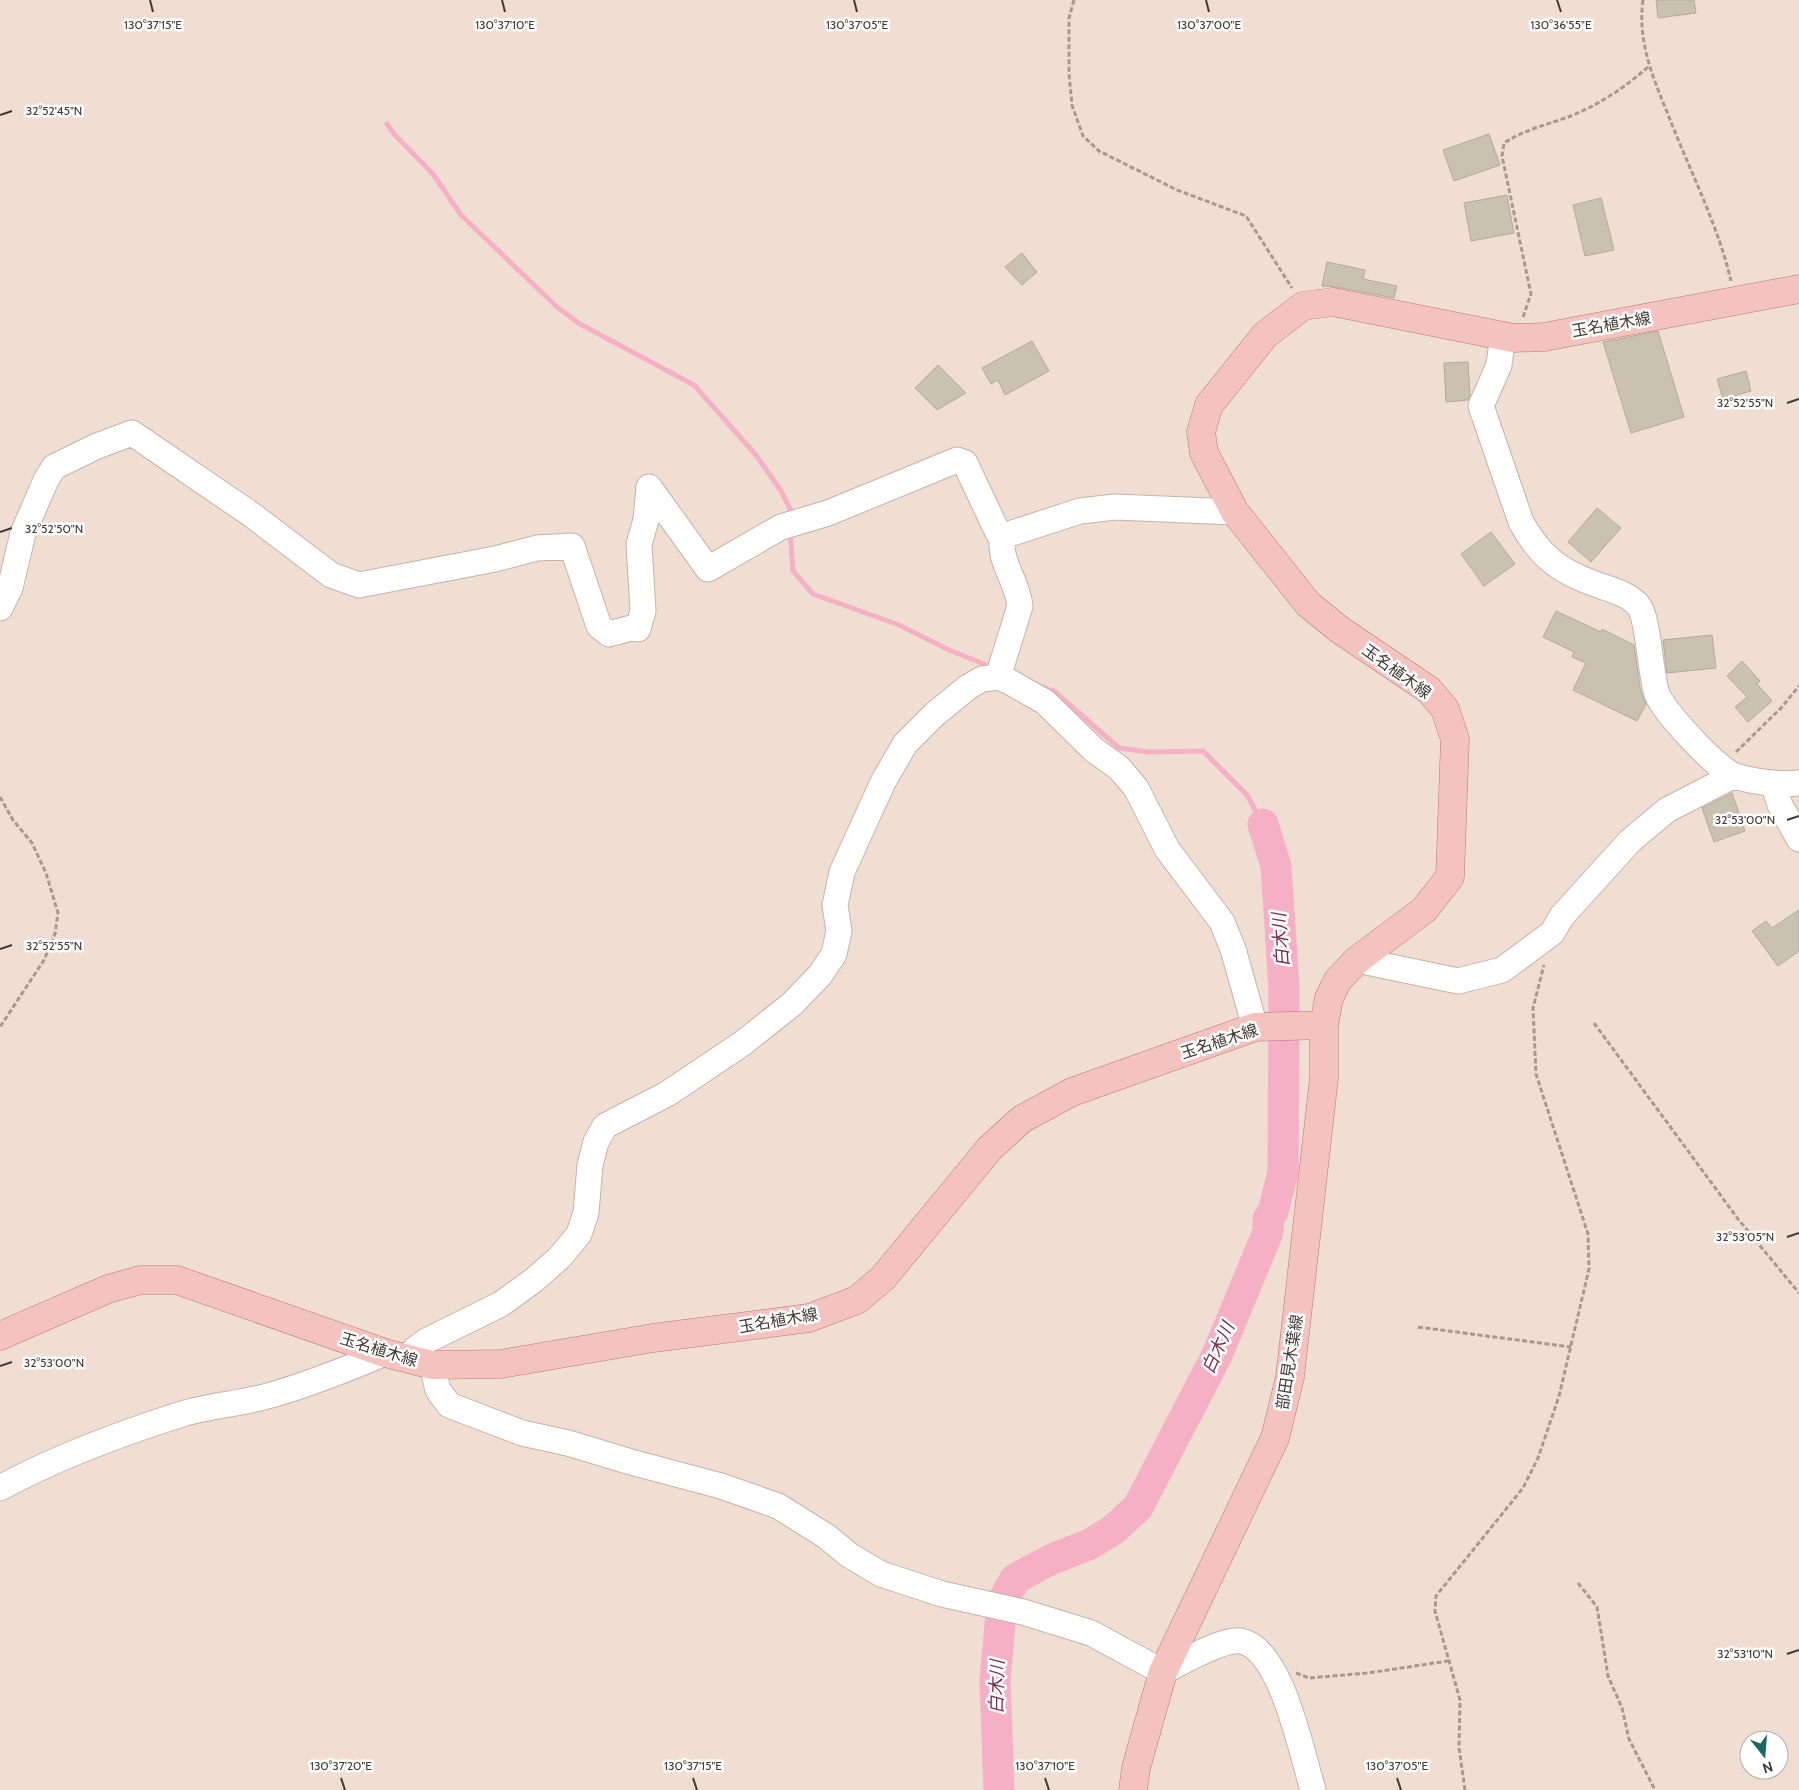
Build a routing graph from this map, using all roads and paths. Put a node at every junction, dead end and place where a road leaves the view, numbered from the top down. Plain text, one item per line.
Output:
1 (1074, 0) edge
2 (1643, 0) edge
3 (1649, 66) junction
4 (1799, 289) edge
5 (1736, 301) junction
6 (1303, 306) junction
7 (1508, 337) junction
8 (1235, 512) junction
9 (1003, 536) junction
10 (0, 608) edge
11 (1001, 668) junction
12 (1799, 686) edge
13 (1727, 771) junction
14 (1773, 782) junction
15 (1799, 783) edge
16 (0, 797) edge
17 (1799, 839) edge
18 (1552, 933) junction
19 (1357, 960) junction
20 (1594, 1023) dead end
21 (1324, 1025) junction
22 (0, 1027) edge
23 (1261, 1027) junction
24 (1799, 1293) edge
25 (1418, 1327) dead end
26 (0, 1336) edge
27 (1571, 1347) junction
28 (409, 1359) junction
29 (0, 1488) edge
30 (1578, 1583) dead end
31 (1266, 1660) junction
32 (1448, 1661) junction
33 (1163, 1672) junction
34 (1133, 1790) edge
35 (1313, 1790) edge
36 (1465, 1790) edge
37 (1655, 1790) edge

1 - 6 path
2 - 3 path
3 - 5 path
3 - 7 path
4 - 5 main road, 玉名植木線
5 - 7 main road, 玉名植木線
6 - 7 main road, 玉名植木線
6 - 8 main road, 玉名植木線
7 - 13 street
8 - 9 street
8 - 19 main road, 玉名植木線
9 - 10 street
9 - 11 street
11 - 23 street
11 - 28 street
12 - 13 path
13 - 14 street
13 - 18 street
14 - 15 street
14 - 17 street
16 - 22 path
18 - 19 street
18 - 27 path
19 - 21 main road, 玉名植木線
20 - 24 path
21 - 23 main road, 玉名植木線
21 - 33 main road, 部田見木葉線
23 - 28 main road, 玉名植木線
25 - 27 path
26 - 28 main road, 玉名植木線
27 - 32 path
28 - 29 street
28 - 33 street
30 - 37 path
31 - 32 path
31 - 33 street
31 - 35 street
32 - 36 path
33 - 34 main road, 部田見木葉線

